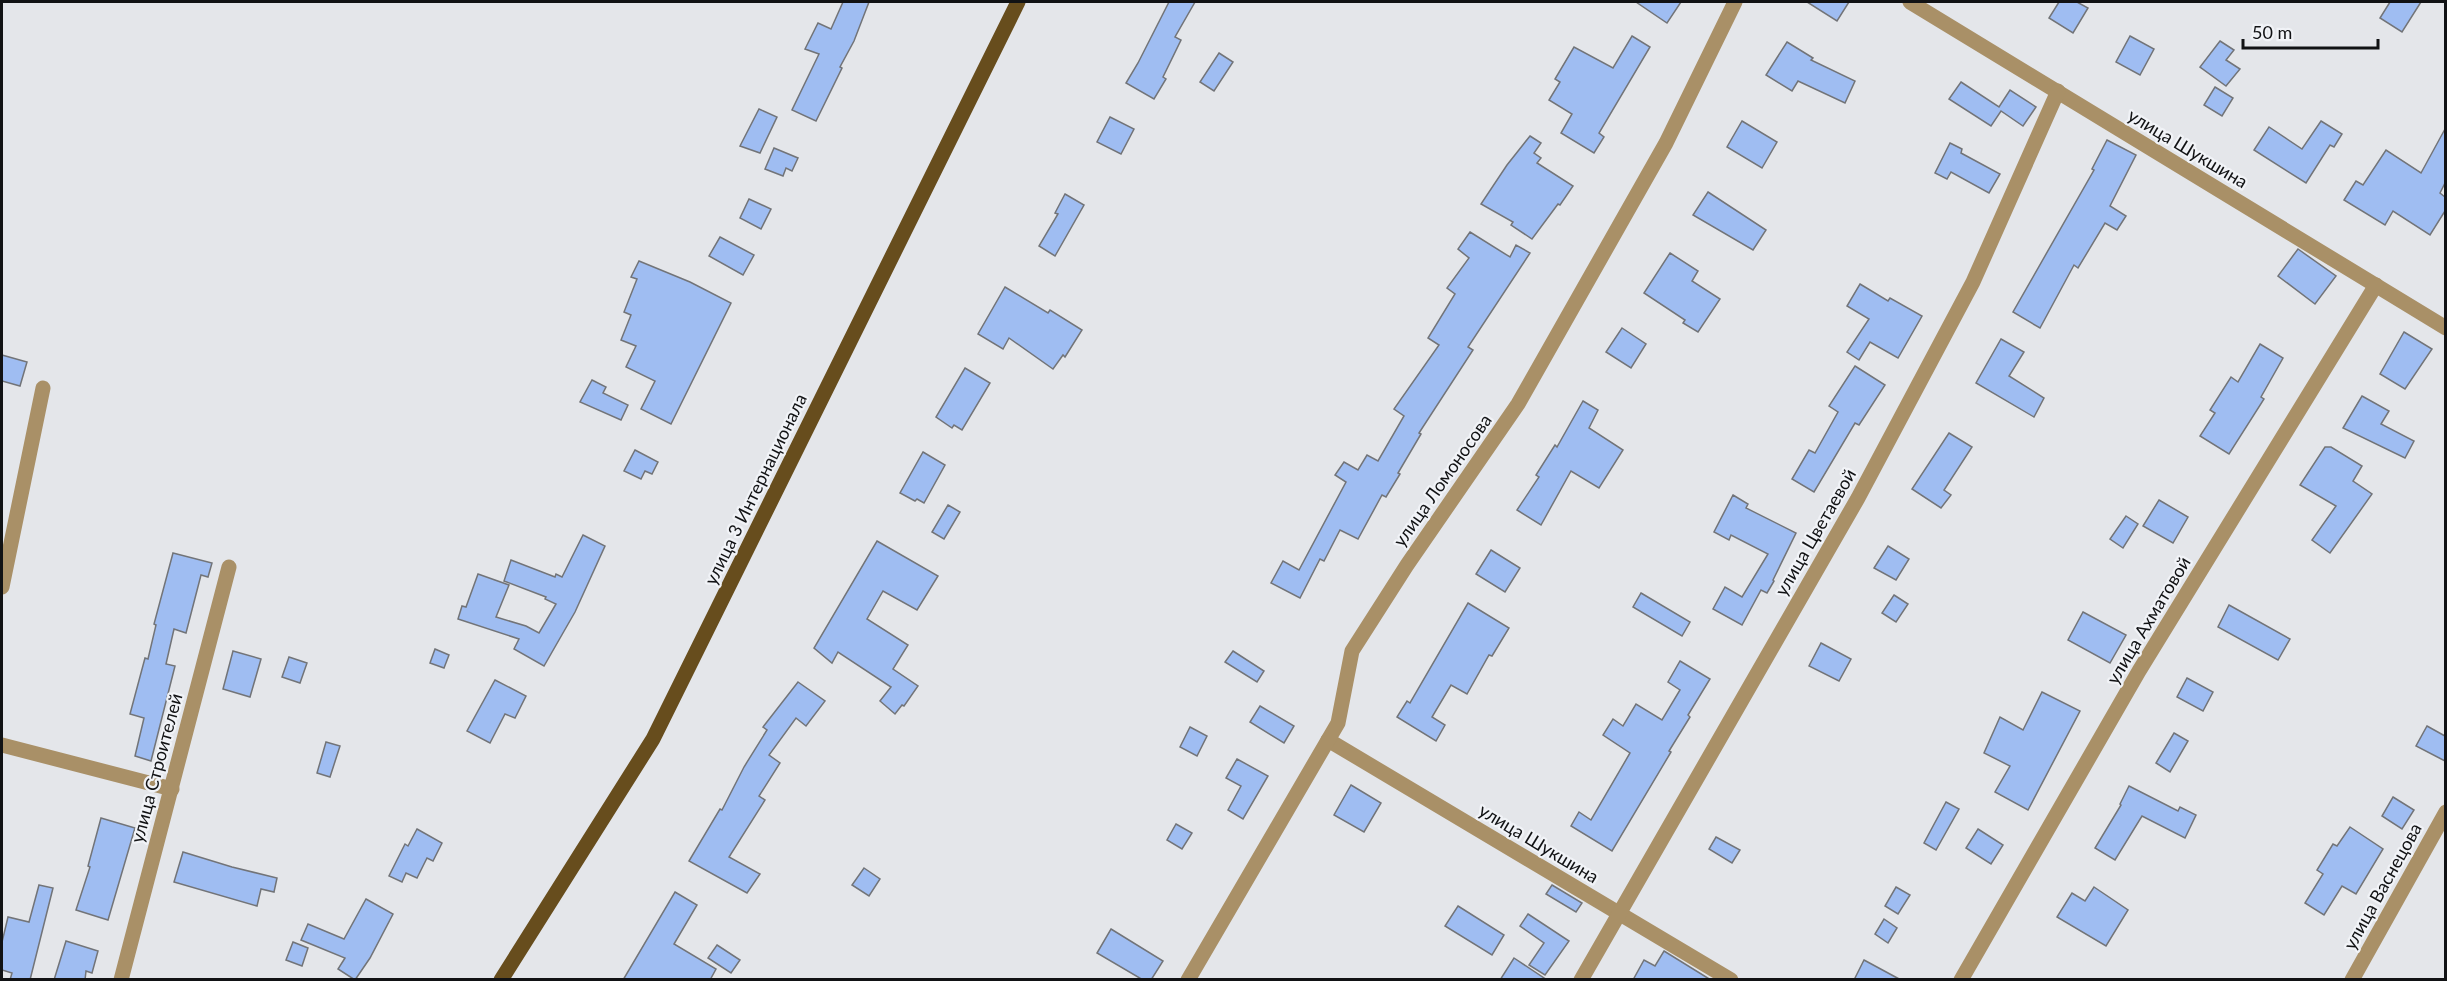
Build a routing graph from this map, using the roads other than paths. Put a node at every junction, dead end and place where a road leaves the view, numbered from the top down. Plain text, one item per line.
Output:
1 (1018, 2) edge
2 (1735, 2) edge
3 (1910, 2) edge
4 (2058, 92) junction
5 (2376, 285) junction
6 (2445, 328) edge
7 (43, 388) dead end
8 (229, 567) dead end
9 (2, 587) edge
10 (1328, 740) junction
11 (2, 745) edge
12 (172, 789) junction
13 (2445, 812) edge
14 (1620, 913) junction
15 (120, 980) edge
16 (501, 980) edge
17 (1188, 980) edge
18 (1581, 980) edge
19 (1731, 980) edge
20 (1961, 980) edge
21 (2352, 980) edge

1 - 16 main road, улица 3 Интернационала
2 - 10 street, улица Ломоносова
3 - 4 street, улица Шукшина
4 - 5 street, улица Шукшина
4 - 14 street, улица Цветаевой
5 - 6 street, улица Шукшина
5 - 20 street, улица Ахматовой
7 - 9 street
8 - 12 street, улица Строителей
10 - 14 street, улица Шукшина
10 - 17 street, улица Ломоносова
11 - 12 street
12 - 15 street, улица Строителей
13 - 21 street, улица Васнецова
14 - 18 street, улица Цветаевой
14 - 19 street, улица Шукшина

